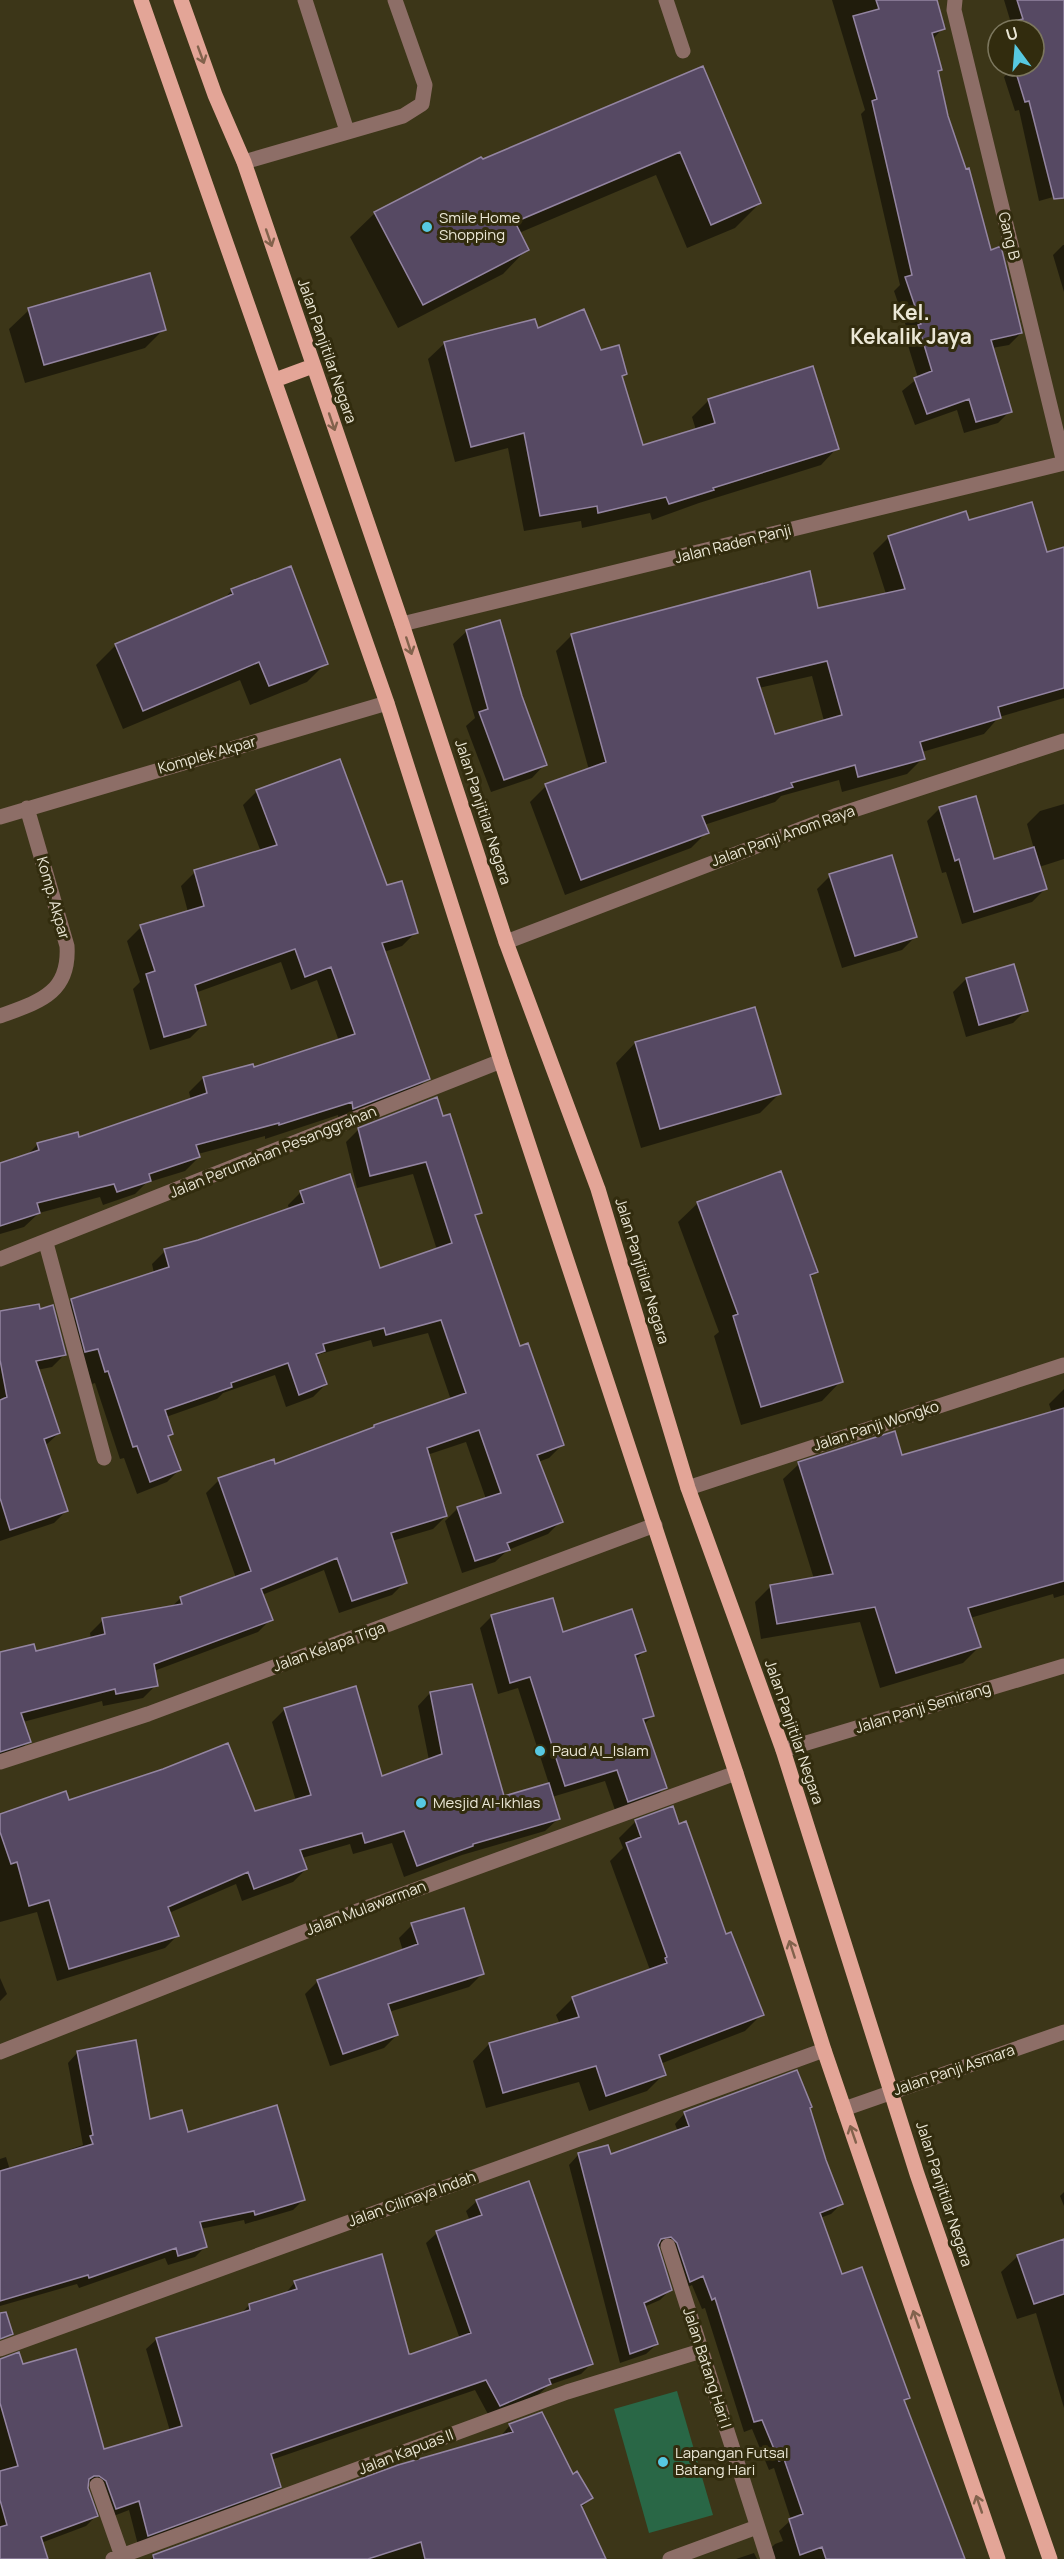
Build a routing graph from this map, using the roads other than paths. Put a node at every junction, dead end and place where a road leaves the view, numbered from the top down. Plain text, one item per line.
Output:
1 (141, 0) edge
2 (181, 0) edge
3 (304, 0) edge
4 (395, 0) edge
5 (666, 0) edge
6 (954, 5) edge
7 (683, 51) dead end
8 (347, 131) junction
9 (244, 162) junction
10 (313, 366) junction
11 (275, 381) junction
12 (1064, 463) edge
13 (402, 624) junction
14 (387, 703) junction
15 (1064, 741) edge
16 (27, 808) junction
17 (0, 817) edge
18 (506, 942) junction
19 (0, 1016) edge
20 (501, 1061) junction
21 (46, 1243) junction
22 (0, 1259) edge
23 (1064, 1365) edge
24 (105, 1458) dead end
25 (688, 1488) junction
26 (655, 1525) junction
27 (1064, 1666) edge
28 (783, 1750) junction
29 (0, 1762) edge
30 (736, 1773) junction
31 (1064, 2032) edge
32 (824, 2050) junction
33 (0, 2052) edge
34 (891, 2091) junction
35 (844, 2109) junction
36 (668, 2246) dead end
37 (0, 2349) edge
38 (701, 2351) junction
39 (97, 2486) dead end
40 (758, 2527) junction
41 (120, 2558) edge
42 (670, 2559) edge
43 (768, 2559) edge
44 (998, 2559) edge
45 (1050, 2559) edge

1 - 11 main road
2 -> 9 main road, Jalan Panjitilar Negara
3 - 8 street
4 - 8 street
5 - 7 street
6 - 12 street, Gang B
8 - 9 street
9 -> 10 main road, Jalan Panjitilar Negara
10 - 11 main road
10 -> 13 main road, Jalan Panjitilar Negara
11 - 14 main road
12 - 13 street, Jalan Raden Panji
13 -> 18 main road, Jalan Panjitilar Negara
14 - 16 street, Komplek Akpar
14 - 20 main road
15 - 18 street, Jalan Panji Anom Raya
16 - 17 street
16 - 19 street, Komp. Akpar
18 - 25 main road, Jalan Panjitilar Negara
20 - 21 street, Jalan Perumahan Pesanggrahan
20 - 26 main road
21 - 22 street, Jalan Perumahan Pesanggrahan
21 - 24 street
23 - 25 street, Jalan Panji Wongko
25 - 28 main road, Jalan Panjitilar Negara
26 - 29 street, Jalan Kelapa Tiga
26 - 30 main road
27 - 28 street, Jalan Panji Semirang
28 - 34 main road, Jalan Panjitilar Negara
32 -> 30 main road
30 - 33 street, Jalan Mulawarman
31 - 34 street, Jalan Panji Asmara
32 - 35 main road
32 - 37 street, Jalan Cilinaya Indah
34 - 35 street, Jalan Panji Asmara
34 - 45 main road, Jalan Panjitilar Negara
44 -> 35 main road
36 - 38 street, Jalan Batang Hari I
38 - 40 street, Jalan Batang Hari I
38 - 41 street, Jalan Kapuas II
39 - 41 street
40 - 42 street
40 - 43 street, Jalan Batang Hari I

